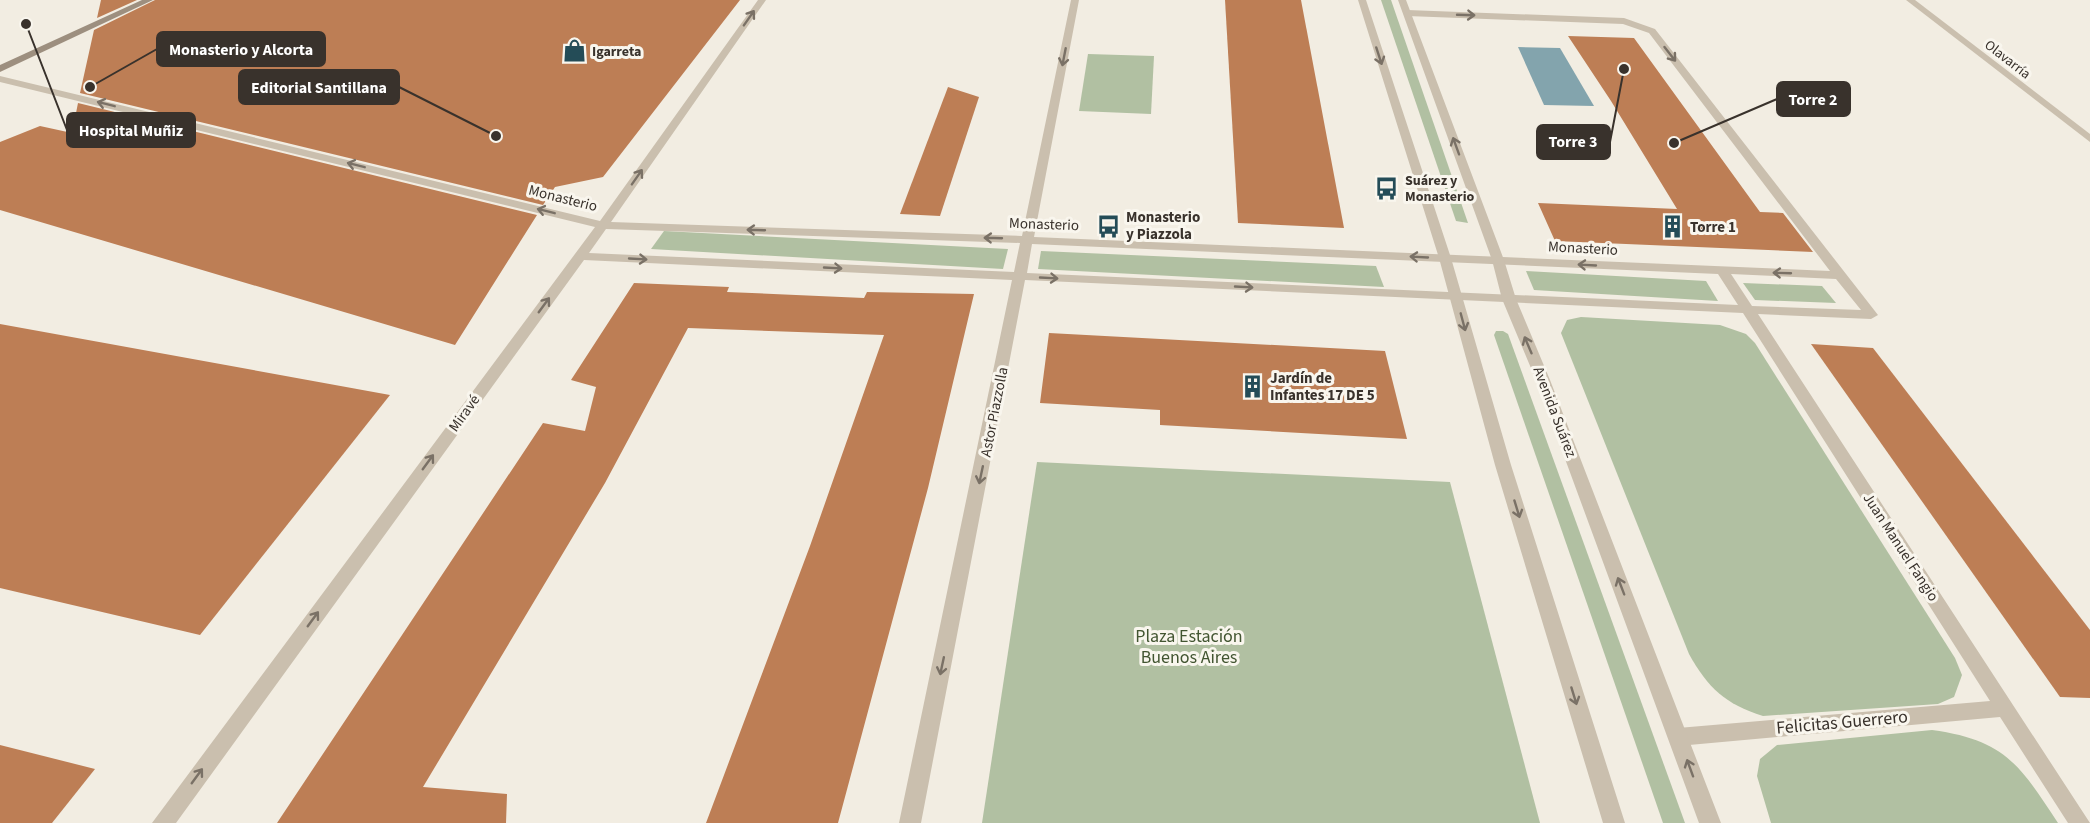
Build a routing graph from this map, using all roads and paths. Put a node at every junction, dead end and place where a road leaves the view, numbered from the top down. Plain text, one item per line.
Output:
1 (149, 0) edge
2 (762, 0) edge
3 (1075, 0) edge
4 (1362, 0) edge
5 (1402, 0) edge
6 (1910, 0) edge
7 (1407, 13) junction
8 (0, 69) edge
9 (0, 79) edge
10 (2090, 139) edge
11 (603, 225) junction
12 (1028, 240) junction
13 (580, 256) junction
14 (1445, 258) junction
15 (1498, 260) junction
16 (1722, 271) junction
17 (1841, 275) junction
18 (1021, 276) junction
19 (1456, 297) junction
20 (1509, 299) junction
21 (1747, 310) junction
22 (2006, 708) junction
23 (1678, 737) junction
24 (163, 823) edge
25 (910, 823) edge
26 (1614, 823) edge
27 (1710, 823) edge
28 (2080, 823) edge

1 - 8 main road
11 -> 2 street, Miravé
3 -> 12 street, Astor Piazzolla
4 -> 14 street
5 - 7 street, Avenida Suárez
6 - 10 street, Olavarría
15 -> 7 street, Avenida Suárez
7 -> 17 street
11 -> 9 street, Monasterio
12 -> 11 street, Monasterio
11 - 13 street, Miravé
14 -> 12 street, Monasterio
12 - 18 street, Astor Piazzolla
13 -> 18 street
24 -> 13 street, Miravé
14 - 15 street, Monasterio
14 - 19 street
16 -> 15 street, Monasterio
15 - 20 street, Avenida Suárez
17 -> 16 street, Monasterio
16 - 21 street, Juan Manuel Fangio
17 - 21 street
18 -> 19 street
18 -> 25 street, Astor Piazzolla
19 - 20 street
19 -> 26 street
20 - 21 street
23 -> 20 street, Avenida Suárez
21 - 22 street, Juan Manuel Fangio
22 - 23 street, Felicitas Guerrero
22 - 28 street, Juan Manuel Fangio
27 -> 23 street, Avenida Suárez

